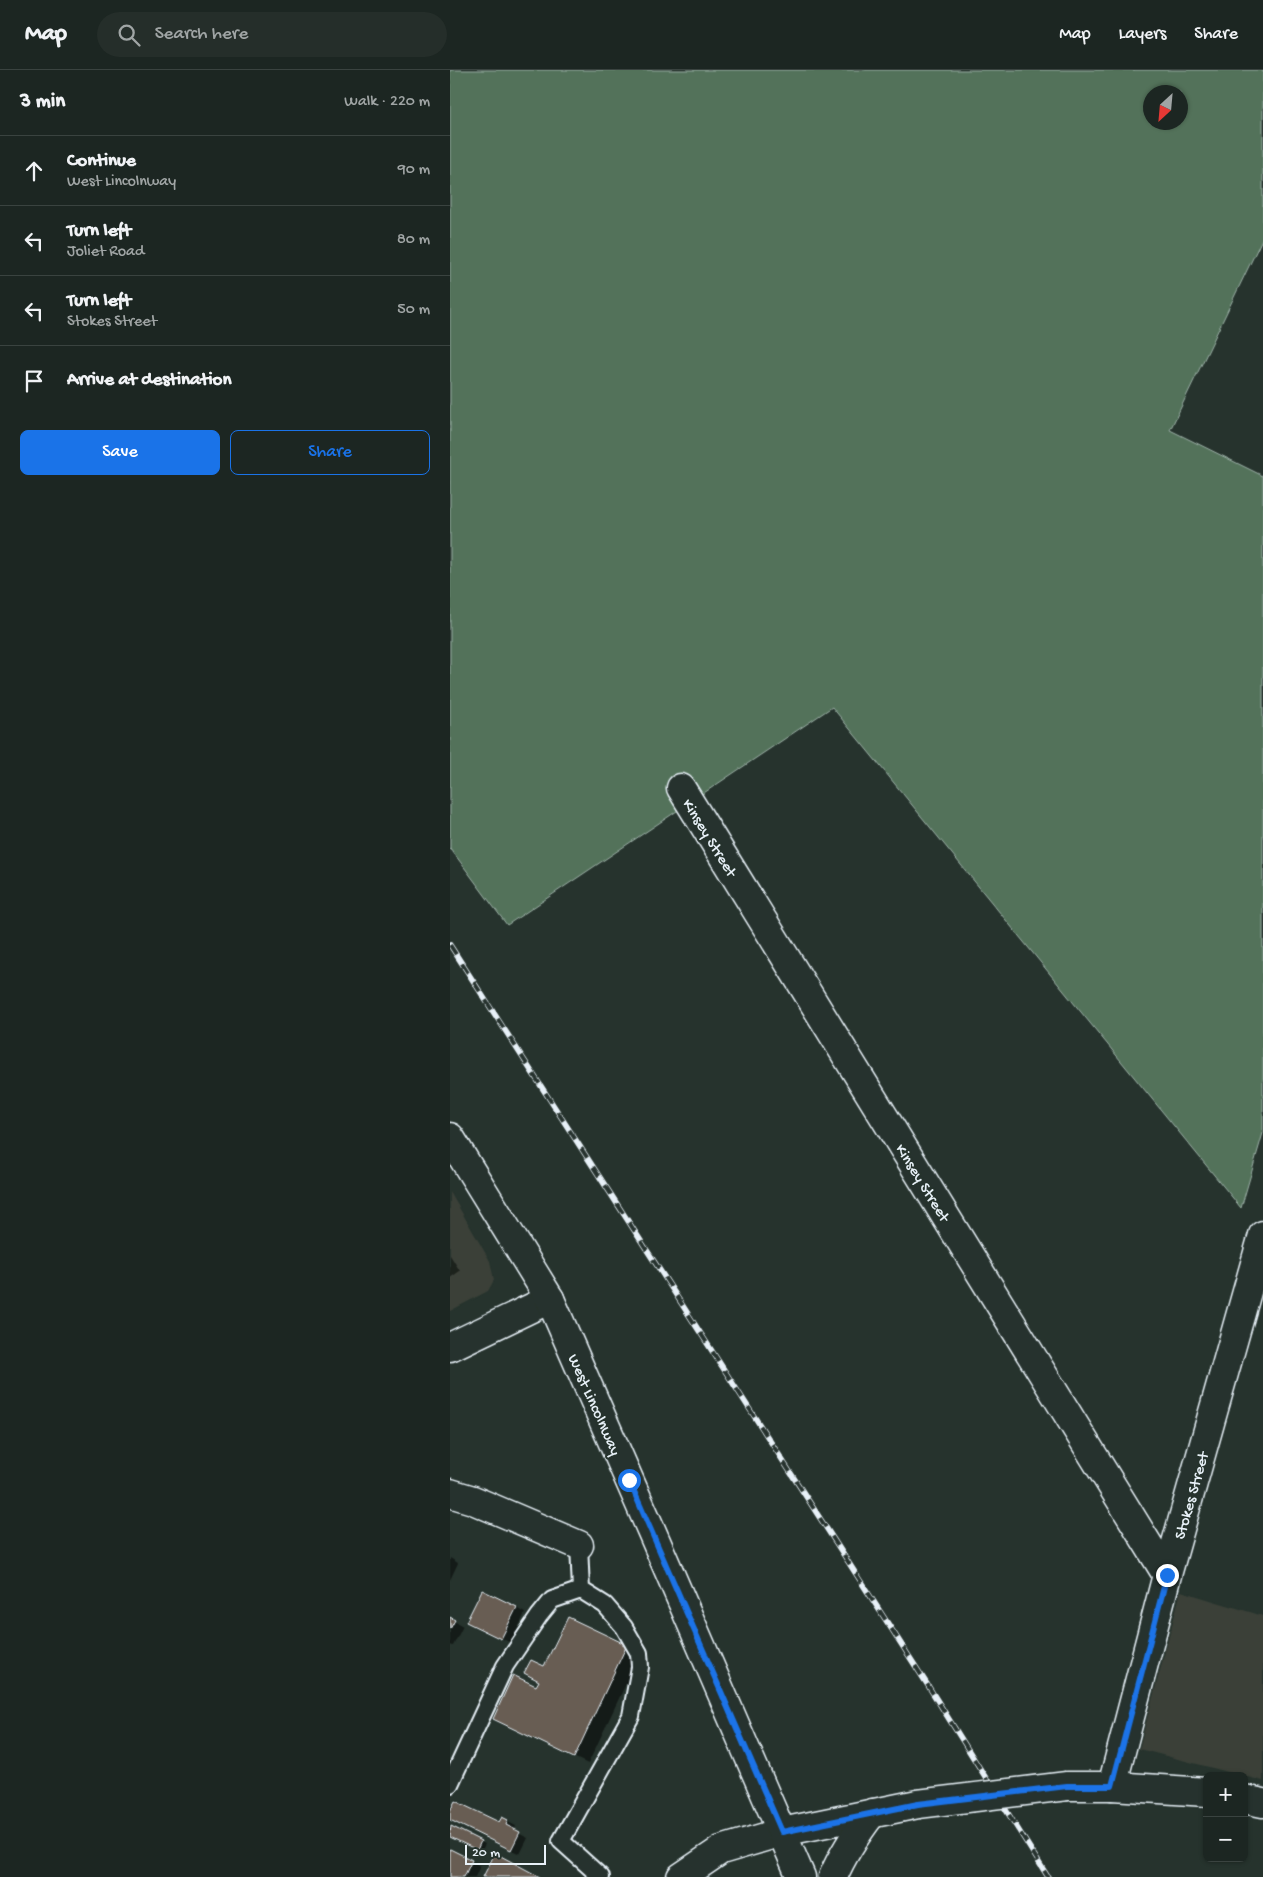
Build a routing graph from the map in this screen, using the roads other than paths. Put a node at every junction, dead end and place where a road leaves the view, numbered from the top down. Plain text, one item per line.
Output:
1 (681, 788) dead end
2 (454, 1152) edge
3 (1263, 1235) edge
4 (550, 1299) junction
5 (450, 1347) edge
6 (450, 1494) edge
7 (579, 1546) joint
8 (1167, 1575) junction
9 (581, 1590) junction
10 (450, 1784) edge
11 (1112, 1786) junction
12 (1203, 1792) edge
13 (1248, 1801) edge
14 (1263, 1803) edge
15 (872, 1813) junction
16 (782, 1832) junction
17 (601, 1877) edge
18 (681, 1877) edge
19 (801, 1877) edge
20 (833, 1877) edge

1 - 8 street, Kinsey Street
2 - 4 street, West Lincolnway
3 - 8 street, Stokes Street
4 - 5 street
4 - 16 street, West Lincolnway
6 - 7 street
7 - 9 lane
8 - 11 street, Stokes Street
9 - 10 lane
9 - 17 lane
11 - 12 street
11 - 15 street, bridge
13 - 14 street
15 - 16 street
15 - 20 street
16 - 18 street
16 - 19 street, West Lincolnway

